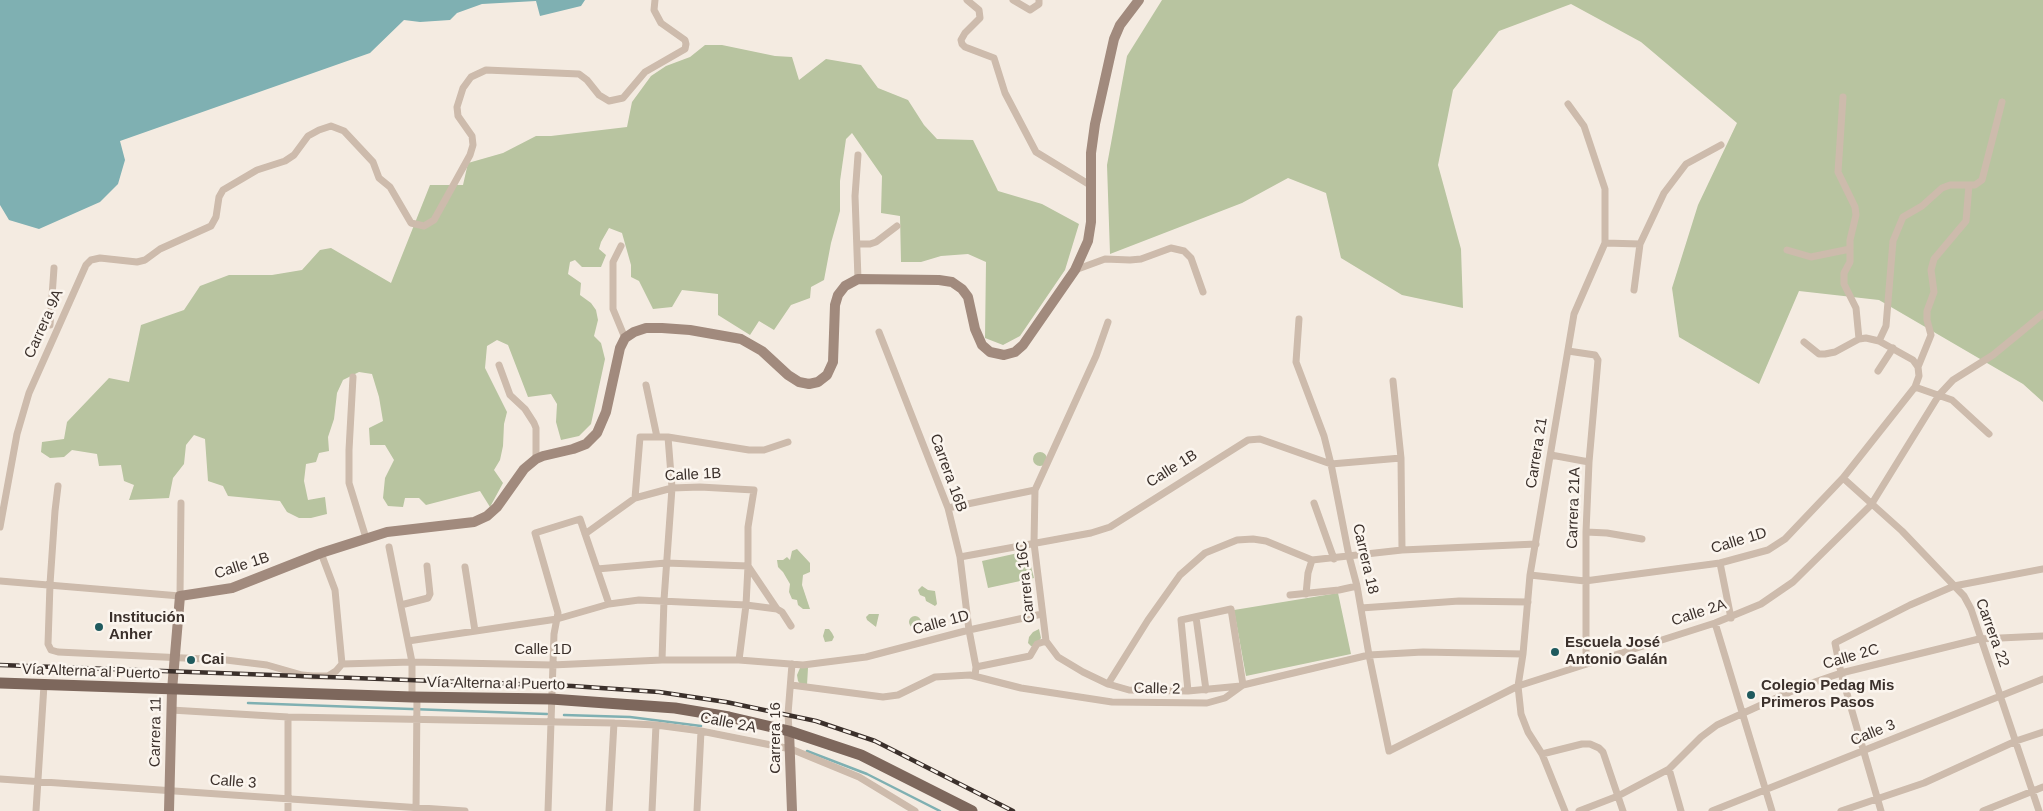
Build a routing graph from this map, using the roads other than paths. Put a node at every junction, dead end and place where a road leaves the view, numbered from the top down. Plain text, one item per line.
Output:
1 (655, 0) edge
2 (967, 0) edge
3 (1013, 0) edge
4 (1039, 0) edge
5 (1139, 0) edge
6 (1843, 97) dead end
7 (2002, 102) dead end
8 (1568, 104) dead end
9 (1722, 144) dead end
10 (858, 155) dead end
11 (1090, 185) junction
12 (1969, 185) junction
13 (897, 226) dead end
14 (1605, 243) junction
15 (856, 244) junction
16 (1640, 244) junction
17 (621, 246) dead end
18 (1850, 249) junction
19 (1787, 250) dead end
20 (54, 268) dead end
21 (1075, 270) junction
22 (858, 280) junction
23 (1634, 290) dead end
24 (1203, 292) dead end
25 (2043, 314) edge
26 (1299, 319) dead end
27 (1108, 322) dead end
28 (50, 325) dead end
29 (879, 332) dead end
30 (625, 338) junction
31 (1858, 339) junction
32 (1880, 341) junction
33 (1804, 342) dead end
34 (1894, 348) junction
35 (1568, 351) junction
36 (499, 365) dead end
37 (1918, 367) junction
38 (1878, 372) dead end
39 (353, 377) dead end
40 (1393, 381) dead end
41 (646, 385) dead end
42 (1915, 387) junction
43 (1939, 395) junction
44 (1989, 434) dead end
45 (657, 436) junction
46 (668, 437) junction
47 (788, 442) dead end
48 (1551, 455) junction
49 (1401, 458) junction
50 (536, 459) junction
51 (1589, 462) junction
52 (1331, 464) junction
53 (1843, 478) junction
54 (58, 486) dead end
55 (672, 488) junction
56 (1035, 490) junction
57 (635, 498) junction
58 (181, 503) dead end
59 (1314, 503) dead end
60 (1871, 505) junction
61 (948, 508) junction
62 (0, 526) edge
63 (1586, 532) junction
64 (585, 534) junction
65 (366, 538) junction
66 (1642, 539) dead end
67 (1034, 543) junction
68 (1536, 544) junction
69 (390, 547) dead end
70 (1402, 550) junction
71 (321, 553) junction
72 (960, 556) junction
73 (1349, 556) junction
74 (1334, 559) junction
75 (1312, 560) junction
76 (666, 563) junction
77 (1720, 563) junction
78 (427, 566) dead end
79 (748, 566) junction
80 (465, 567) dead end
81 (597, 569) junction
82 (2043, 569) edge
83 (1530, 575) junction
84 (0, 581) edge
85 (1585, 581) junction
86 (50, 584) junction
87 (1357, 586) junction
88 (1954, 586) junction
89 (1306, 594) junction
90 (1290, 595) dead end
91 (180, 596) junction
92 (664, 600) junction
93 (1528, 602) junction
94 (401, 604) junction
95 (609, 604) junction
96 (746, 604) junction
97 (1361, 608) junction
98 (777, 609) junction
99 (1042, 614) junction
100 (1196, 617) junction
101 (1731, 618) junction
102 (557, 619) junction
103 (1715, 623) junction
104 (791, 626) dead end
105 (969, 630) junction
106 (475, 631) junction
107 (2043, 636) edge
108 (1979, 639) junction
109 (408, 641) junction
110 (1046, 642) junction
111 (1523, 654) junction
112 (1369, 655) junction
113 (174, 658) junction
114 (662, 660) junction
115 (739, 660) junction
116 (412, 662) junction
117 (1586, 663) junction
118 (342, 664) junction
119 (792, 664) junction
120 (552, 665) junction
121 (976, 667) junction
122 (1841, 673) junction
123 (975, 676) junction
124 (2043, 679) edge
125 (0, 683) edge
126 (1108, 684) junction
127 (44, 685) junction
128 (791, 685) junction
129 (1243, 685) junction
130 (1518, 686) junction
131 (172, 690) junction
132 (1206, 690) junction
133 (1188, 692) junction
134 (2001, 696) junction
135 (415, 700) junction
136 (171, 710) junction
137 (551, 712) junction
138 (1741, 713) junction
139 (288, 717) junction
140 (417, 717) junction
141 (614, 723) junction
142 (656, 725) junction
143 (701, 731) junction
144 (2043, 732) edge
145 (2016, 741) junction
146 (790, 742) junction
147 (1388, 751) joint
148 (1864, 751) junction
149 (1542, 754) junction
150 (1669, 769) junction
151 (0, 779) edge
152 (37, 783) junction
153 (2043, 787) edge
154 (1766, 790) junction
155 (170, 792) junction
156 (2032, 792) junction
157 (1618, 796) junction
158 (1878, 799) junction
159 (288, 800) junction
160 (416, 810) edge
161 (36, 811) edge
162 (168, 811) edge
163 (288, 811) edge
164 (465, 811) edge
165 (548, 811) edge
166 (610, 811) edge
167 (652, 811) edge
168 (697, 811) edge
169 (792, 811) edge
170 (915, 811) edge
171 (972, 811) edge
172 (1565, 811) edge
173 (1579, 811) edge
174 (1623, 811) edge
175 (1681, 811) edge
176 (1712, 811) edge
177 (1772, 811) edge
178 (1841, 811) edge
179 (1881, 811) edge
180 (1983, 811) edge
181 (2039, 811) edge

1 - 62 street, Carrera 9A
2 - 11 street
3 - 4 street
5 - 11 street
6 - 18 street
7 - 12 street
8 - 14 street, Carrera 21
9 - 16 street
10 - 15 street
11 - 21 street
12 - 32 street
12 - 37 street
13 - 15 street
14 - 16 street
14 - 35 street, Carrera 21
15 - 22 street
16 - 23 street
17 - 30 street
18 - 19 street
18 - 31 street
20 - 28 street
21 - 22 street
21 - 24 street
22 - 30 street
25 - 43 street, Calle 2A
26 - 52 street, Carrera 18
27 - 56 street, Carrera 16C
29 - 61 street, Carrera 16B
30 - 50 street
31 - 32 street
31 - 33 street
32 - 34 street
34 - 37 street
34 - 38 street
35 - 48 street, Carrera 21
35 - 51 street, Carrera 21A
36 - 50 street
37 - 42 street
39 - 65 street
40 - 49 street
41 - 45 street
42 - 43 street
42 - 53 street, Calle 1D
43 - 44 street
43 - 60 street, Calle 2A
45 - 46 street
45 - 57 street
46 - 47 street
46 - 55 street
48 - 51 street
48 - 68 street, Carrera 21
49 - 52 street, Calle 1B
49 - 70 street
50 - 65 street, Calle 1B
51 - 63 street, Carrera 21A
52 - 67 street, Calle 1B
52 - 73 street, Carrera 18
53 - 60 street, Carrera 22
53 - 77 street, Calle 1D
54 - 86 street
55 - 57 street, Calle 1B
55 - 76 street
55 - 79 street, Calle 1B
56 - 61 street
56 - 67 street, Carrera 16C
57 - 64 street, Calle 1B
58 - 91 street, Carrera 11
59 - 74 street
60 - 88 street, Carrera 22
60 - 101 street, Calle 2A
61 - 72 street, Carrera 16B
63 - 66 street
63 - 85 street, Carrera 21A
64 - 81 street
64 - 102 street
65 - 71 street, Calle 1B
67 - 72 street, Calle 1B
67 - 99 street, Carrera 16C
68 - 70 street
68 - 83 street, Carrera 21
69 - 94 street
70 - 73 street
71 - 91 street, Calle 1B
71 - 118 street
72 - 105 street, Carrera 16B
73 - 74 street
73 - 87 street, Carrera 18
74 - 75 street
75 - 89 street
75 - 126 street
76 - 79 street
76 - 81 street
76 - 92 street
77 - 85 street, Calle 1D
77 - 101 street
78 - 94 street
79 - 96 street
79 - 98 street
80 - 106 street
81 - 95 street
82 - 88 street
83 - 85 street, Calle 1D
83 - 93 street, Carrera 21
84 - 86 street, Calle 1B
85 - 117 street, Carrera 21A
86 - 91 street, Calle 1B
86 - 113 street, Calle 1D
87 - 89 street
87 - 97 street, Carrera 18
88 - 108 street, Carrera 22
88 - 122 street
89 - 90 street
91 - 113 street, Carrera 11
92 - 95 street, Calle 1D
92 - 96 street, Calle 1D
92 - 114 street
93 - 97 street
93 - 111 street, Carrera 21
94 - 109 street
95 - 102 street, Calle 1D
96 - 98 street, Calle 1D
96 - 115 street
97 - 112 street, Carrera 18
98 - 104 street
99 - 105 street, Calle 1D
99 - 110 street, Carrera 16C
100 - 129 street
100 - 132 street
100 - 133 street
101 - 103 street, Calle 2A
102 - 106 street, Calle 1D
102 - 120 street
103 - 117 street, Calle 2A
103 - 138 street
105 - 119 street, Calle 1D
105 - 121 street, Carrera 16B
106 - 109 street, Calle 1D
107 - 108 street, Calle 2C
108 - 122 street, Calle 2C
108 - 134 street, Carrera 22
109 - 116 street
110 - 121 street
110 - 126 street, Carrera 16C
111 - 112 street, Calle 2
111 - 130 street, Carrera 21
112 - 129 street, Calle 2
112 - 147 street, Carrera 18
113 - 118 street, Calle 1D
113 - 131 street, Carrera 11
114 - 115 street, Calle 1D
114 - 120 street, Calle 1D
115 - 119 street, Calle 1D
116 - 118 street, Calle 1D
116 - 120 street, Calle 1D
116 - 135 street
117 - 130 street, Calle 2A
119 - 128 street, Carrera 16
120 - 137 street
121 - 123 street, Carrera 16B
122 - 138 street, Calle 2C
122 - 148 street
123 - 128 street, Calle 2
123 - 129 street, Calle 2
124 - 134 street, Calle 3
125 - 127 main road, Vía Alterna al Puerto
126 - 133 street, Carrera 16C
127 - 131 main road, Vía Alterna al Puerto
127 - 152 street
128 - 146 street, Carrera 16
129 - 132 street, Carrera 16C
130 - 147 street, Calle 2A
130 - 149 street, Carrera 21
131 - 135 main road, Vía Alterna al Puerto
131 - 136 street, Carrera 11
132 - 133 street, Carrera 16C
134 - 145 street, Carrera 22
134 - 148 street, Calle 3
135 - 137 main road, Vía Alterna al Puerto
135 - 140 street
136 - 139 street, Calle 2A
136 - 155 street, Carrera 11
137 - 140 street, Calle 2A
137 - 141 street, Calle 2A
137 - 146 main road, Vía Alterna al Puerto
137 - 165 street
138 - 150 street, Calle 2C
138 - 154 street
139 - 140 street, Calle 2A
139 - 159 street
140 - 160 street
141 - 142 street, Calle 2A
141 - 166 street
142 - 143 street, Calle 2A
142 - 167 street
143 - 146 street, Calle 2A
143 - 168 street
144 - 145 street
145 - 156 street, Carrera 22
145 - 158 street
146 - 169 street, Carrera 16
146 - 170 street, Calle 2A
146 - 171 main road, Vía Alterna al Puerto
148 - 154 street, Calle 3
148 - 158 street
149 - 157 street
149 - 172 street, Carrera 21
150 - 157 street, Calle 2C
150 - 175 street
151 - 152 street, Calle 3
152 - 155 street, Calle 3
152 - 161 street
153 - 156 street
154 - 176 street, Calle 3
154 - 177 street
155 - 159 street, Calle 3
155 - 162 street, Carrera 11
156 - 180 street
156 - 181 street, Carrera 22
157 - 173 street, Calle 2C
157 - 174 street
158 - 178 street
158 - 179 street
159 - 160 street, Calle 3
159 - 163 street
160 - 164 street, Calle 3

